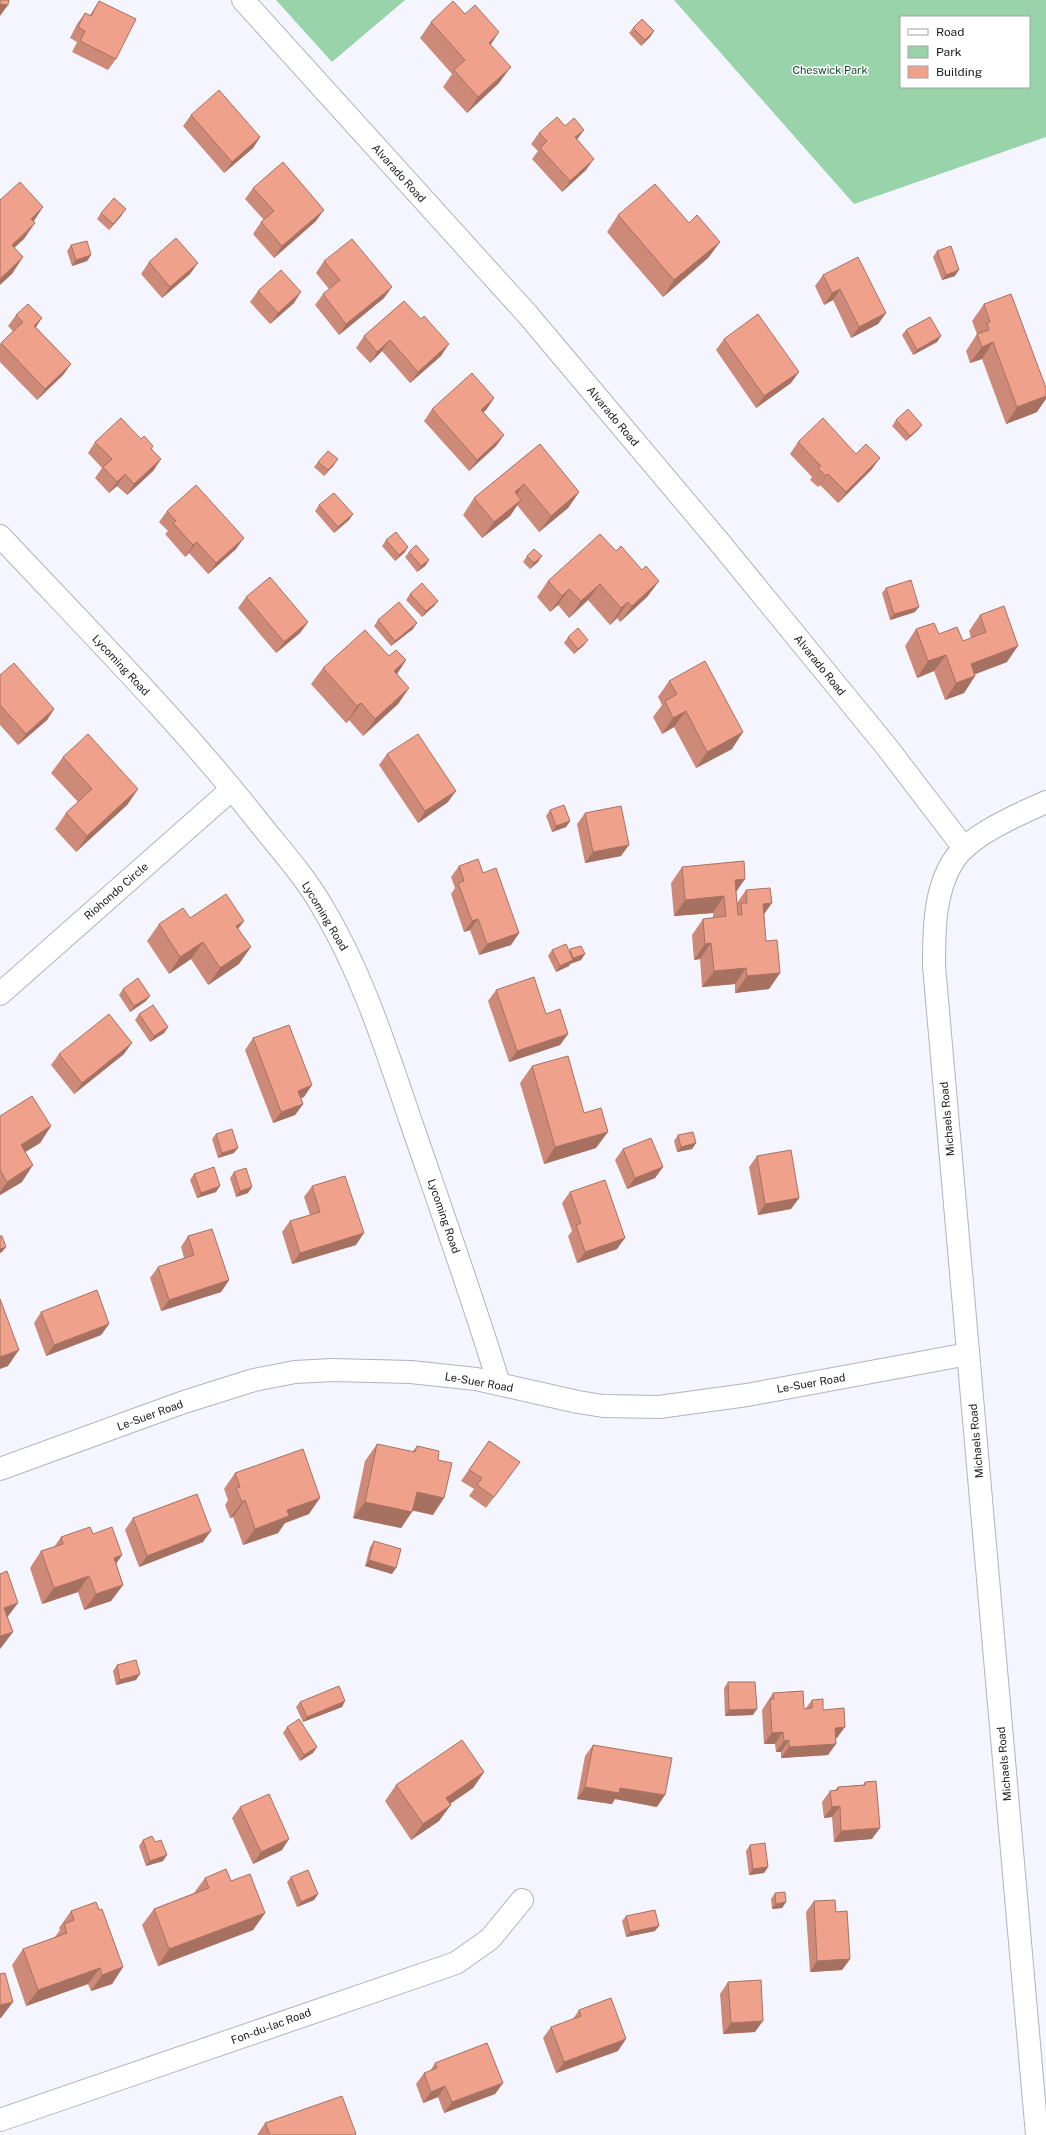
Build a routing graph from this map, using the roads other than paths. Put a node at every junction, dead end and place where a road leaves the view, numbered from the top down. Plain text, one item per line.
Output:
1 (243, 0) edge
2 (0, 536) edge
3 (232, 789) junction
4 (1046, 802) edge
5 (964, 848) junction
6 (0, 994) edge
7 (968, 1354) junction
8 (499, 1384) junction
9 (0, 1469) edge
10 (522, 1900) dead end
11 (0, 2120) edge
12 (1037, 2135) edge

1 - 5 street, Alvarado Road
2 - 3 street, Lycoming Road
3 - 6 street, Riohondo Circle
3 - 8 street, Lycoming Road
4 - 5 street, Michaels Road
5 - 7 street, Michaels Road
7 - 8 street, Le-Suer Road
7 - 12 street, Michaels Road
8 - 9 street, Le-Suer Road
10 - 11 street, Fon-du-lac Road

